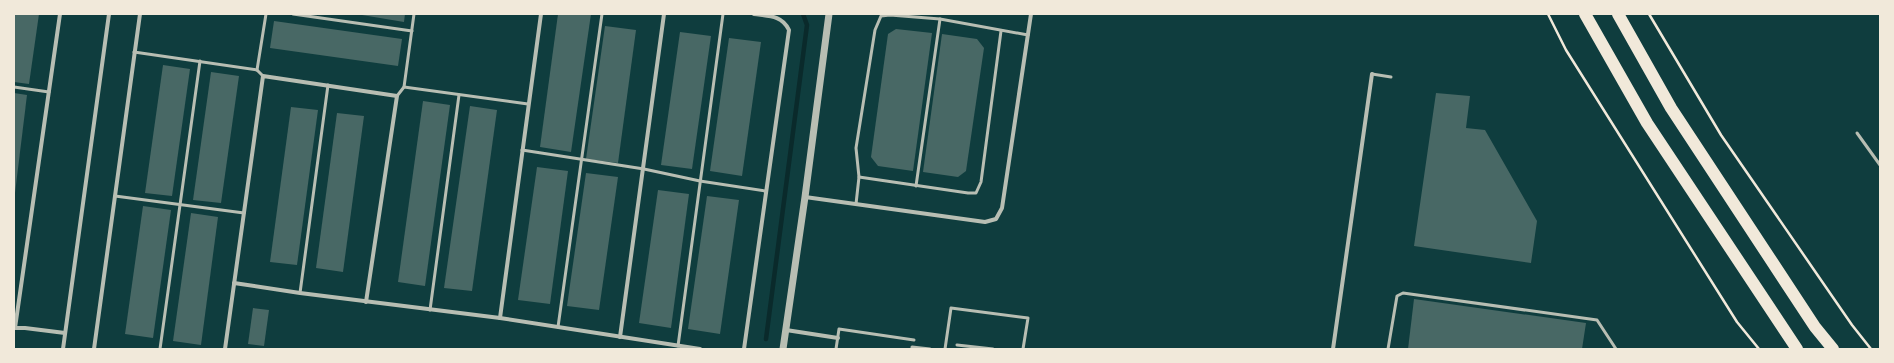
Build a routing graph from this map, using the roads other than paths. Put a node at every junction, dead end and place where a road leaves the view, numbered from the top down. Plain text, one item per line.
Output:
1 (60, 14) edge
2 (109, 14) edge
3 (140, 14) edge
4 (266, 14) edge
5 (293, 14) edge
6 (414, 14) edge
7 (541, 14) edge
8 (602, 14) edge
9 (664, 14) edge
10 (723, 14) edge
11 (754, 14) edge
12 (829, 14) edge
13 (1031, 14) edge
14 (1585, 14) edge
15 (1618, 14) edge
16 (940, 19) junction
17 (412, 31) junction
18 (1001, 31) junction
19 (1028, 35) junction
20 (134, 52) junction
21 (200, 61) junction
22 (257, 70) junction
23 (1372, 74) joint
24 (263, 76) junction
25 (1392, 77) dead end
26 (328, 86) junction
27 (14, 87) edge
28 (404, 87) junction
29 (49, 92) junction
30 (459, 95) junction
31 (397, 96) junction
32 (528, 104) junction
33 (1857, 133) dead end
34 (522, 150) junction
35 (580, 160) junction
36 (1880, 165) edge
37 (644, 169) junction
38 (859, 176) junction
39 (700, 181) junction
40 (916, 186) junction
41 (765, 191) junction
42 (115, 196) junction
43 (805, 197) junction
44 (180, 204) junction
45 (856, 204) junction
46 (244, 213) junction
47 (234, 283) junction
48 (300, 293) junction
49 (366, 302) junction
50 (430, 310) junction
51 (500, 318) junction
52 (558, 327) junction
53 (14, 328) edge
54 (786, 330) junction
55 (65, 333) junction
56 (620, 336) junction
57 (838, 338) junction
58 (914, 340) dead end
59 (957, 345) dead end
60 (678, 346) junction
61 (63, 349) edge
62 (94, 349) edge
63 (160, 349) edge
64 (225, 349) edge
65 (700, 349) edge
66 (744, 349) edge
67 (783, 349) edge
68 (836, 349) edge
69 (912, 349) edge
70 (930, 349) edge
71 (945, 349) edge
72 (993, 349) edge
73 (1023, 349) edge
74 (1333, 349) edge
75 (1388, 349) edge
76 (1616, 349) edge
77 (1797, 349) edge
78 (1833, 349) edge

1 - 29 street
2 - 55 street
3 - 20 street
4 - 22 lane
5 - 17 lane
6 - 17 lane
7 - 32 street
8 - 35 lane
9 - 37 street
10 - 39 lane
11 - 41 street
12 - 43 street
13 - 19 street
14 - 77 highway
15 - 78 highway
16 - 18 lane
16 - 38 lane
16 - 40 lane
17 - 28 lane
18 - 19 lane
18 - 40 lane
19 - 45 street
20 - 21 lane
20 - 42 street
21 - 22 lane
21 - 44 lane
22 - 24 lane
23 - 25 lane
23 - 74 street
24 - 26 street
24 - 46 street
26 - 31 street
26 - 48 lane
27 - 29 lane
28 - 30 lane
28 - 31 lane
29 - 53 street
30 - 32 lane
30 - 50 lane
31 - 49 street
32 - 34 street
33 - 36 lane
34 - 35 lane
34 - 51 street
35 - 37 lane
35 - 52 lane
37 - 39 lane
37 - 56 street
38 - 40 lane
38 - 45 lane
39 - 41 lane
39 - 60 lane
41 - 66 street
42 - 44 lane
42 - 62 street
43 - 45 street
43 - 54 street
44 - 46 lane
44 - 63 lane
46 - 47 street
47 - 48 street
47 - 64 street
48 - 49 street
49 - 50 street
50 - 51 street
51 - 52 street
52 - 56 street
53 - 55 street
54 - 57 street
54 - 67 street
55 - 61 street
56 - 60 street
57 - 58 lane
57 - 68 lane
59 - 72 lane
60 - 65 street
69 - 70 lane
71 - 73 lane
75 - 76 lane

